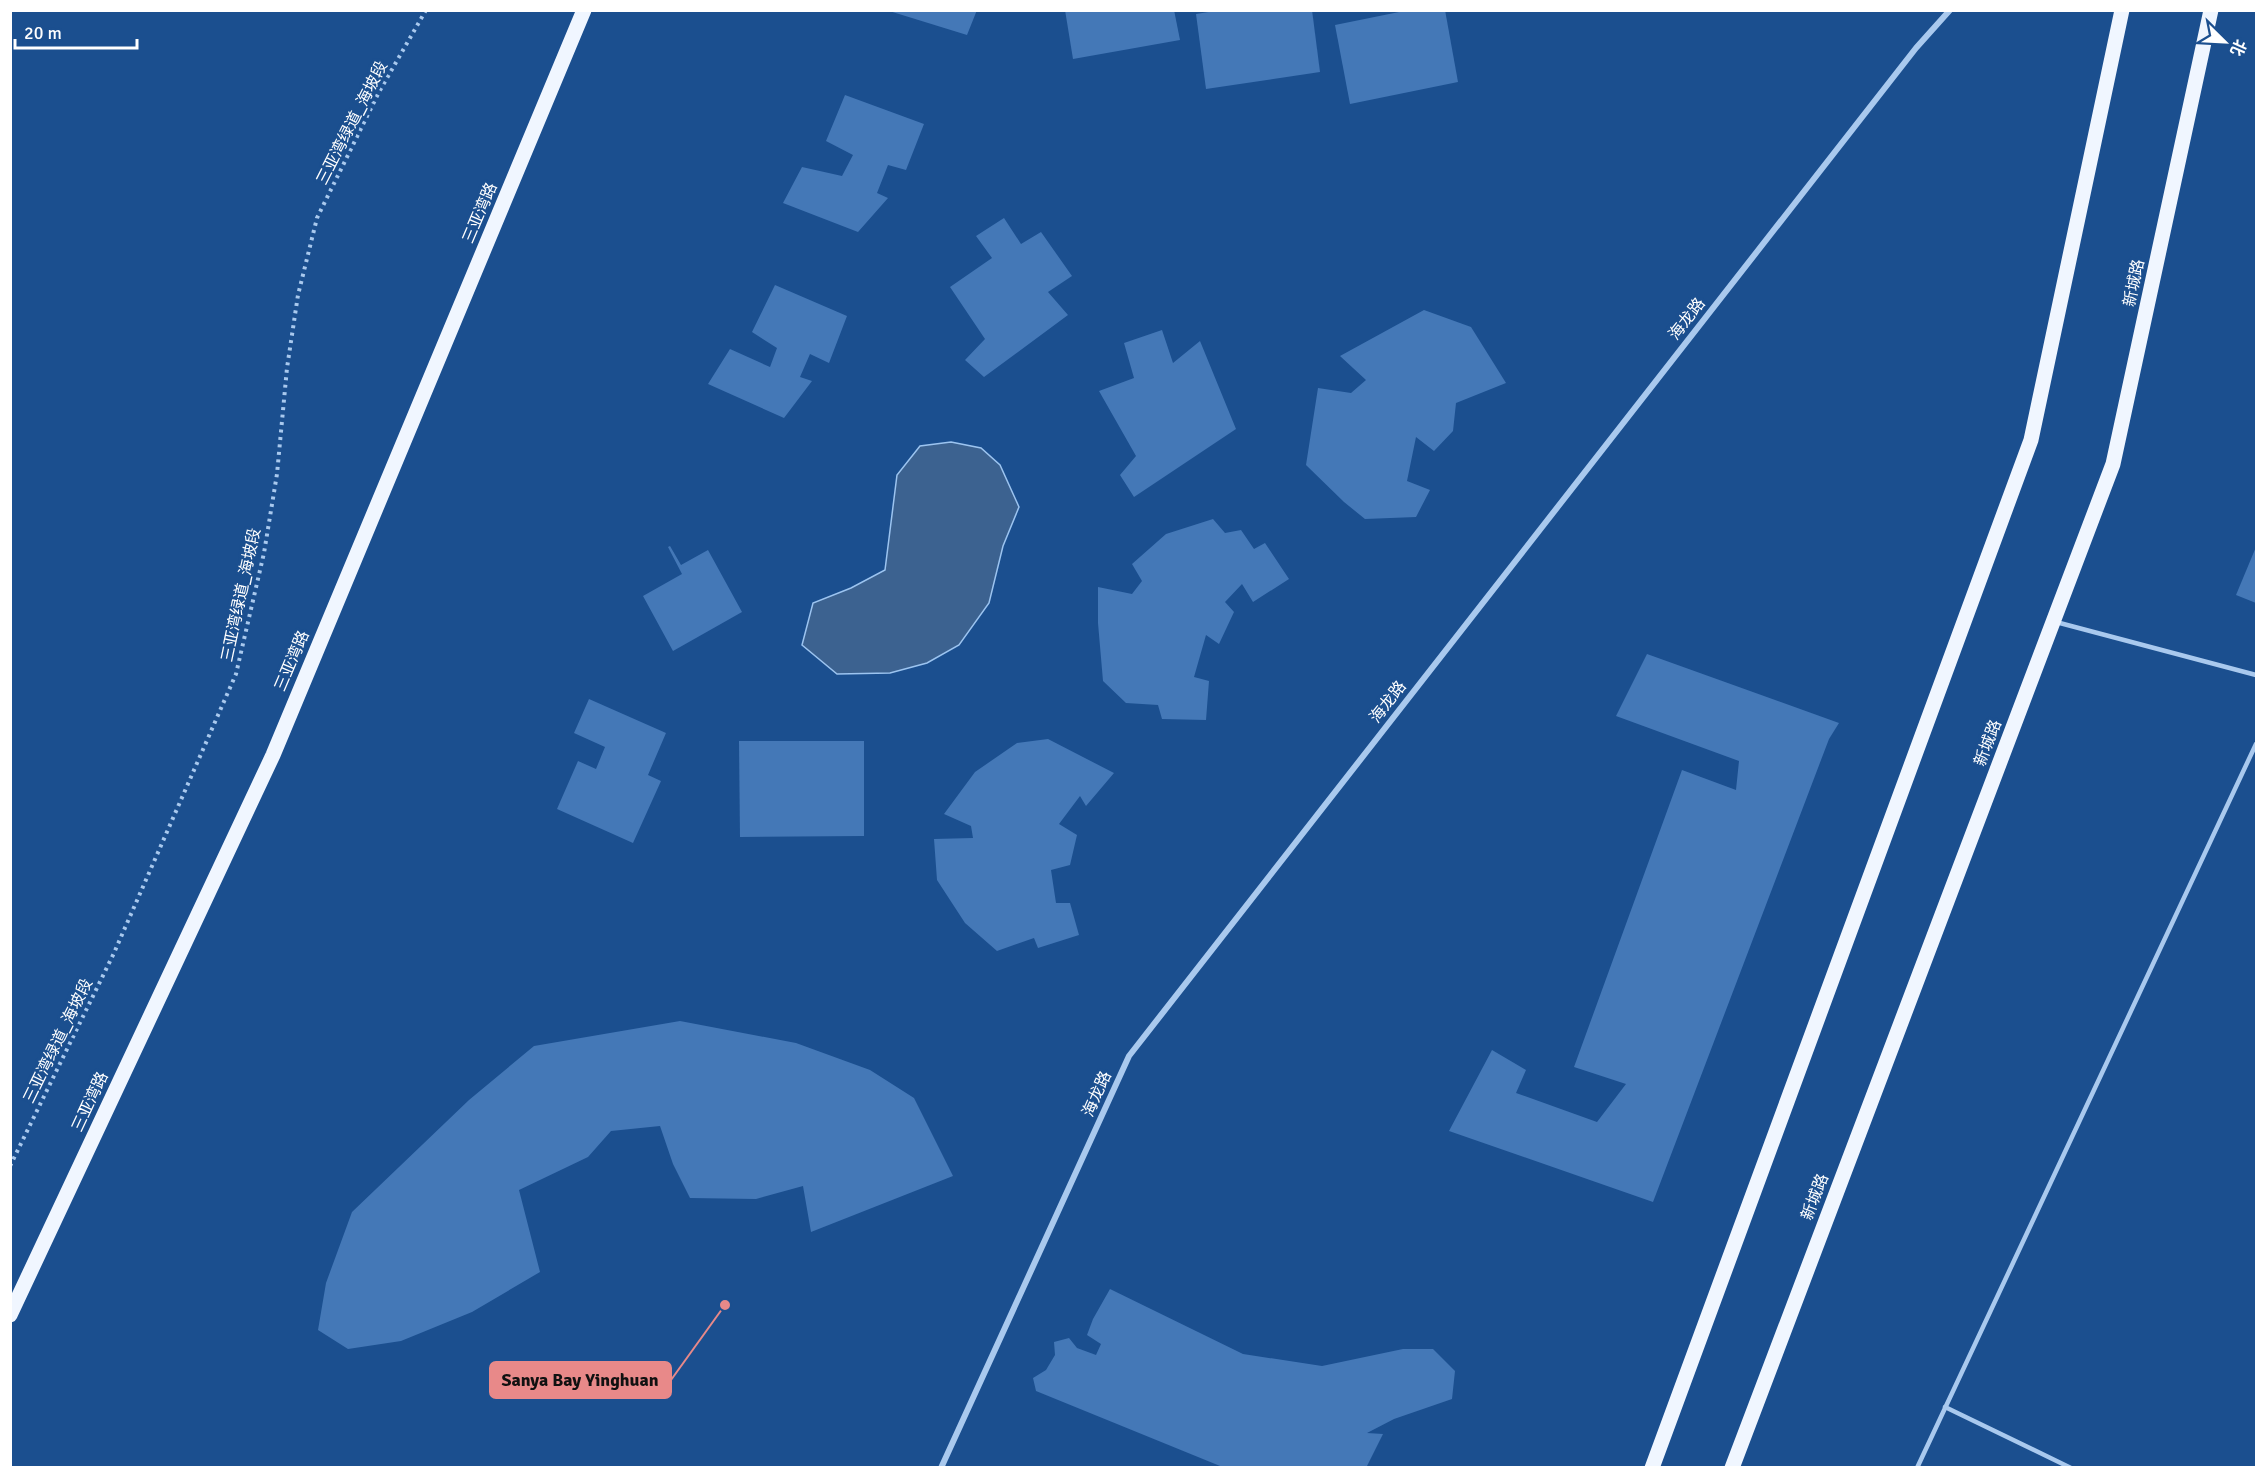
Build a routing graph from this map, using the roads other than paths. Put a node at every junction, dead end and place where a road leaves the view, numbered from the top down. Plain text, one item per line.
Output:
1 (584, 10) edge
2 (1950, 10) edge
3 (2122, 10) edge
4 (2211, 10) edge
5 (2054, 621) junction
6 (2256, 675) edge
7 (2256, 744) edge
8 (10, 1315) edge
9 (1945, 1407) junction
10 (1736, 1466) edge
11 (942, 1467) edge
12 (1652, 1467) edge
13 (1917, 1467) edge
14 (2071, 1467) edge

1 - 8 main road, 三亚湾路
2 - 11 street, 海龙路
3 - 12 main road
4 - 5 main road, 新城路
5 - 6 lane
5 - 10 main road, 新城路
7 - 9 lane
9 - 13 lane
9 - 14 lane

